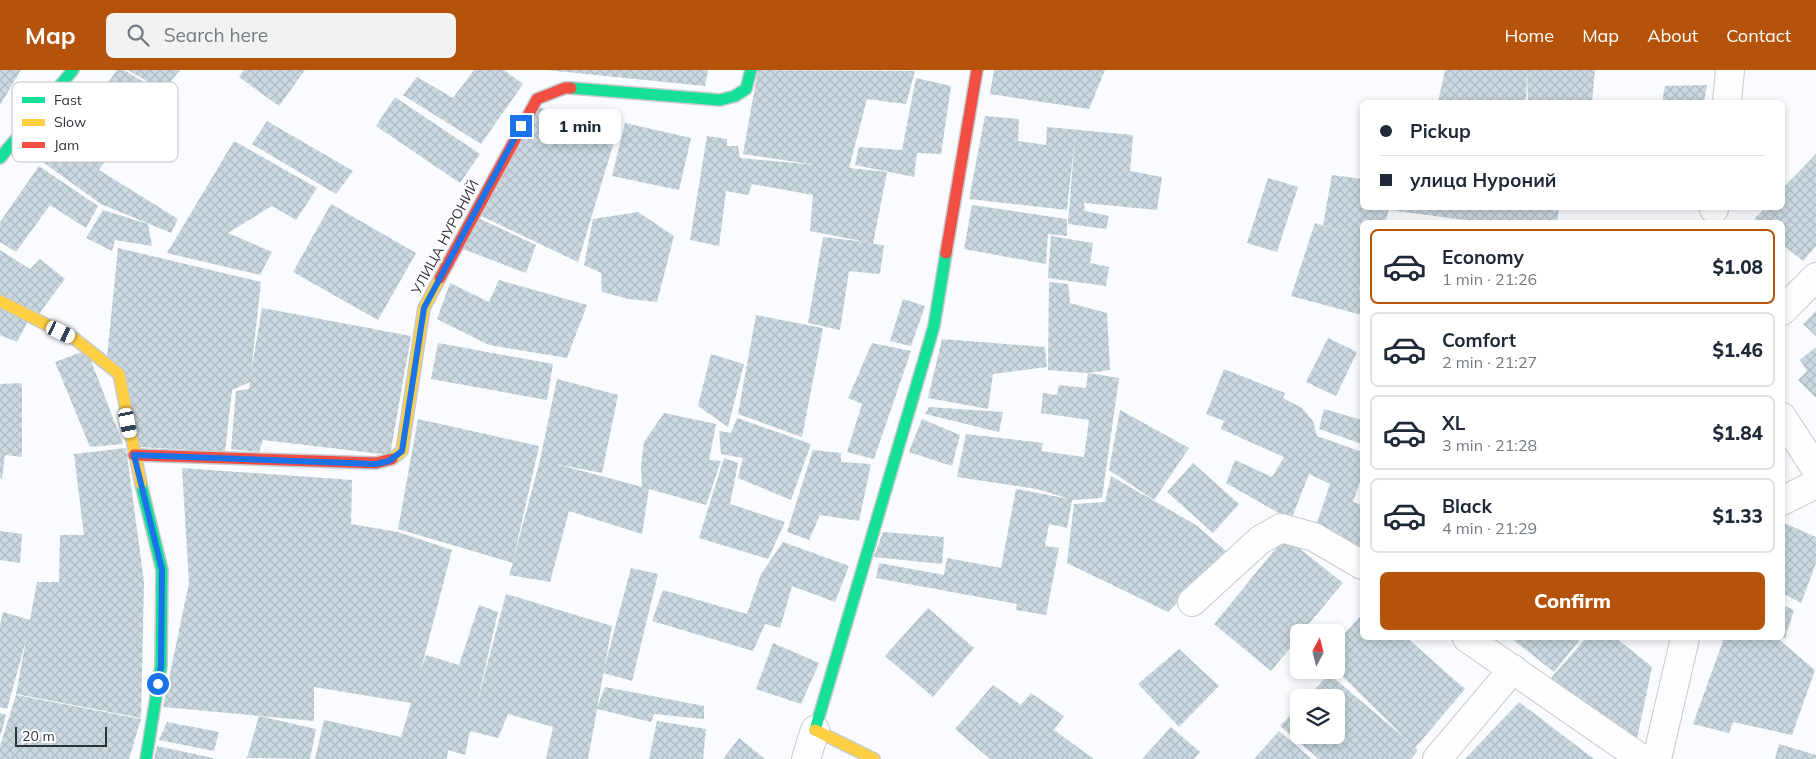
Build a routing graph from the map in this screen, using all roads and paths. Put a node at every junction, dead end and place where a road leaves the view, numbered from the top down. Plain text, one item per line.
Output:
1 (74, 70) edge
2 (751, 70) edge
3 (977, 70) edge
4 (1730, 70) edge
5 (64, 82) edge
6 (1727, 100) edge
7 (12, 144) edge
8 (0, 158) edge
9 (1816, 276) edge
10 (0, 301) edge
11 (1785, 308) edge
12 (1785, 422) edge
13 (134, 455) junction
14 (1816, 469) edge
15 (1816, 484) edge
16 (1785, 500) edge
17 (1360, 564) edge
18 (1192, 602) dead end
19 (1470, 640) edge
20 (1685, 640) edge
21 (1513, 669) junction
22 (815, 730) junction
23 (819, 755) edge
24 (146, 759) edge
25 (874, 759) edge
26 (1437, 759) edge
27 (1642, 759) edge
28 (1657, 759) edge

1 - 5 street
2 - 13 street, УЛИЦА НУРОНИЙ
3 - 22 street
4 - 6 street
7 - 8 street
9 - 11 street
10 - 13 street
12 - 14 street
13 - 24 street
15 - 16 street
17 - 18 street
19 - 21 street
20 - 28 street
21 - 26 street
21 - 27 street
22 - 23 street
22 - 25 street

